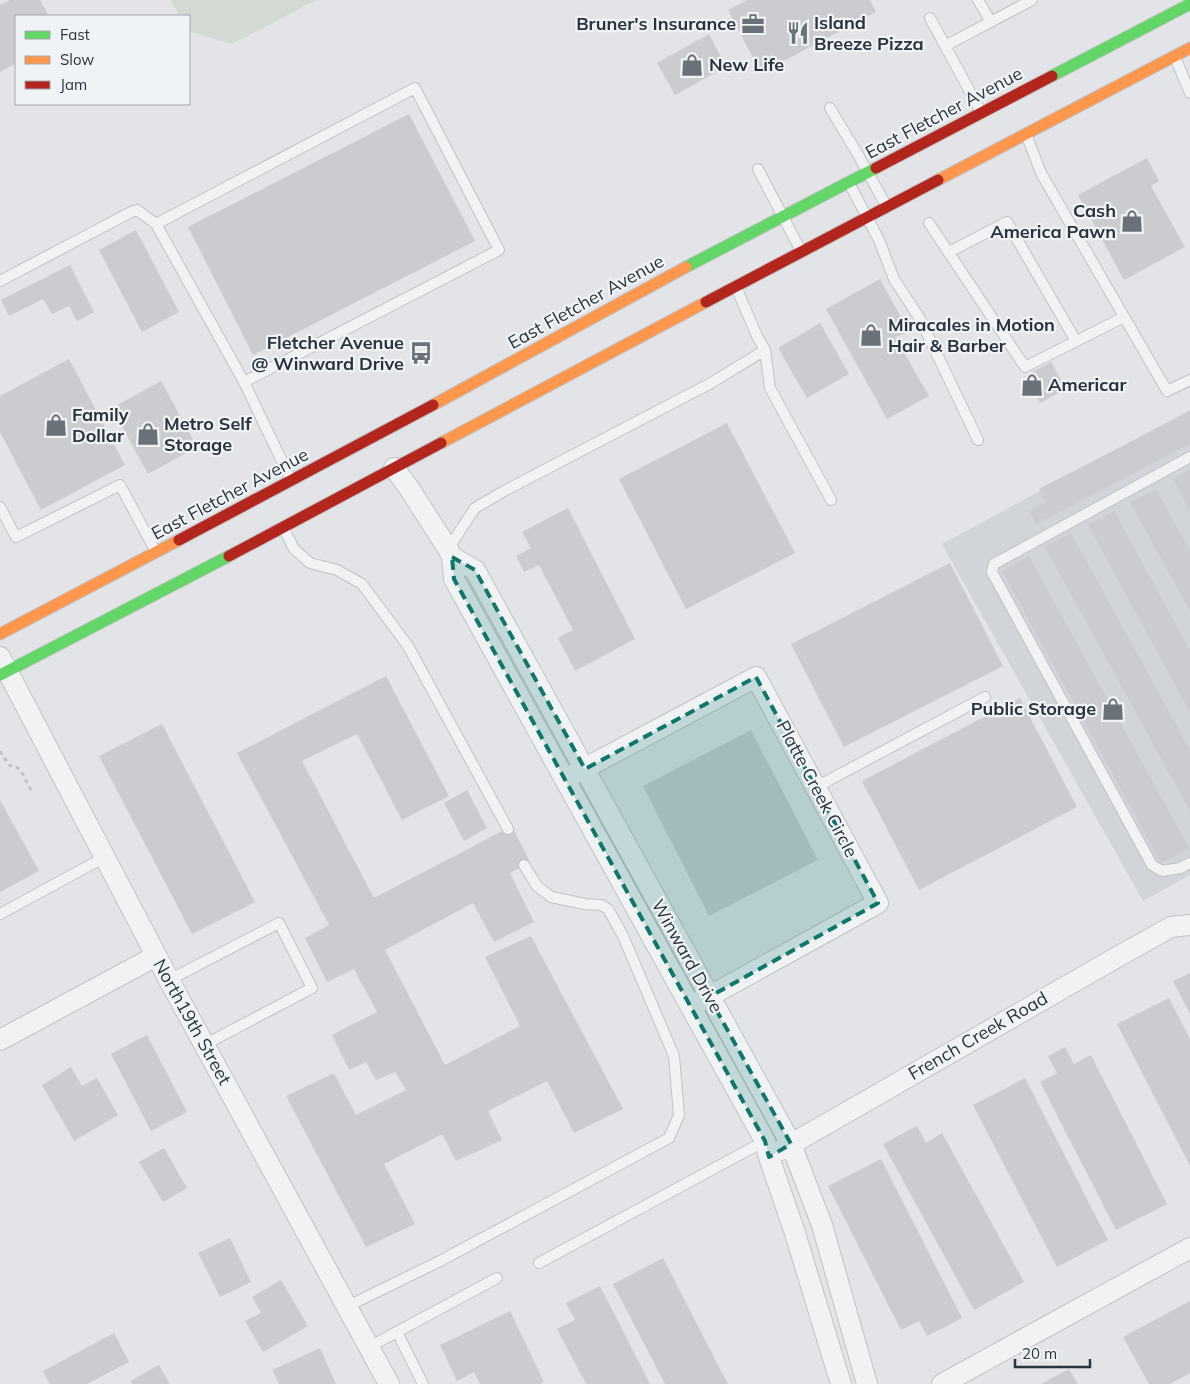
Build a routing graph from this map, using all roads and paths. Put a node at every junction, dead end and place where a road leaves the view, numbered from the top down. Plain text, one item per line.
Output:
1 (978, 0) edge
2 (1032, 0) edge
3 (1190, 4) edge
4 (930, 18) dead end
5 (991, 22) junction
6 (945, 46) junction
7 (1190, 48) edge
8 (1174, 56) junction
9 (1190, 93) edge
10 (830, 108) dead end
11 (982, 113) junction
12 (1026, 134) junction
13 (758, 169) dead end
14 (868, 172) junction
15 (849, 182) junction
16 (887, 207) junction
17 (783, 217) junction
18 (867, 217) junction
19 (930, 223) dead end
20 (156, 224) junction
21 (801, 252) junction
22 (949, 252) junction
23 (0, 281) edge
24 (734, 282) junction
25 (1124, 317) junction
26 (1076, 341) junction
27 (765, 350) junction
28 (1190, 380) edge
29 (244, 382) junction
30 (978, 440) dead end
31 (1190, 457) edge
32 (387, 464) junction
33 (292, 481) junction
34 (830, 500) dead end
35 (0, 507) edge
36 (283, 528) junction
37 (447, 547) junction
38 (157, 552) junction
39 (0, 634) edge
40 (3, 668) edge
41 (985, 697) dead end
42 (0, 750) edge
43 (585, 769) junction
44 (566, 779) junction
45 (816, 787) junction
46 (31, 790) dead end
47 (508, 829) dead end
48 (105, 857) junction
49 (1190, 863) edge
50 (524, 865) dead end
51 (0, 914) edge
52 (1190, 925) edge
53 (156, 956) junction
54 (169, 980) junction
55 (709, 997) junction
56 (691, 1007) junction
57 (0, 1040) edge
58 (204, 1045) junction
59 (792, 1144) junction
60 (767, 1149) junction
61 (1190, 1248) edge
62 (539, 1263) dead end
63 (496, 1278) dead end
64 (348, 1306) junction
65 (396, 1332) junction
66 (369, 1347) junction
67 (389, 1384) edge
68 (423, 1384) edge
69 (841, 1384) edge
70 (867, 1384) edge
71 (942, 1384) edge

1 - 5 lane
2 - 5 lane
3 - 11 main road, East Fletcher Avenue
4 - 6 lane
5 - 6 lane
6 - 11 lane
7 - 8 main road
8 - 9 lane
8 - 12 main road
10 - 14 lane
11 - 14 main road, East Fletcher Avenue
12 - 16 main road
12 - 25 lane
13 - 17 lane
14 - 15 main road, East Fletcher Avenue
14 - 16 lane
15 - 17 main road, East Fletcher Avenue
15 - 18 lane
16 - 18 main road
17 - 21 lane
17 - 33 main road, East Fletcher Avenue
18 - 21 main road
18 - 30 lane
19 - 22 lane
20 - 23 lane
20 - 29 lane
20 - 29 lane
21 - 24 main road
22 - 26 lane
22 - 26 lane
24 - 27 lane
24 - 32 main road
25 - 26 lane
25 - 28 lane
27 - 34 lane
27 - 37 lane
29 - 33 lane
31 - 49 lane
32 - 36 main road
32 - 37 street, Winward Drive
33 - 38 main road, East Fletcher Avenue
35 - 38 lane
36 - 40 main road
36 - 47 lane
37 - 43 street, Winward Drive
37 - 44 street, Winward Drive
38 - 39 main road, East Fletcher Avenue
40 - 48 street, North19th Street
41 - 45 lane
42 - 46 path
43 - 44 street, Platte Creek Circle
43 - 45 street, Platte Creek Circle
43 - 55 street, Winward Drive
44 - 56 street, Winward Drive
45 - 55 street, Platte Creek Circle
48 - 51 lane
48 - 53 street, North19th Street
50 - 64 lane
52 - 59 street, French Creek Road
53 - 54 street, North19th Street
53 - 57 street
54 - 58 street, North19th Street
54 - 58 lane
55 - 56 street, Platte Creek Circle
55 - 59 street, Winward Drive
56 - 60 street, Winward Drive
58 - 64 street, North19th Street
59 - 60 street, French Creek Road
59 - 70 street, Winward Drive
60 - 62 lane
60 - 69 street, Winward Drive
61 - 71 street
63 - 65 lane
64 - 66 street, North19th Street
65 - 66 lane
65 - 68 lane
66 - 67 street, North19th Street

